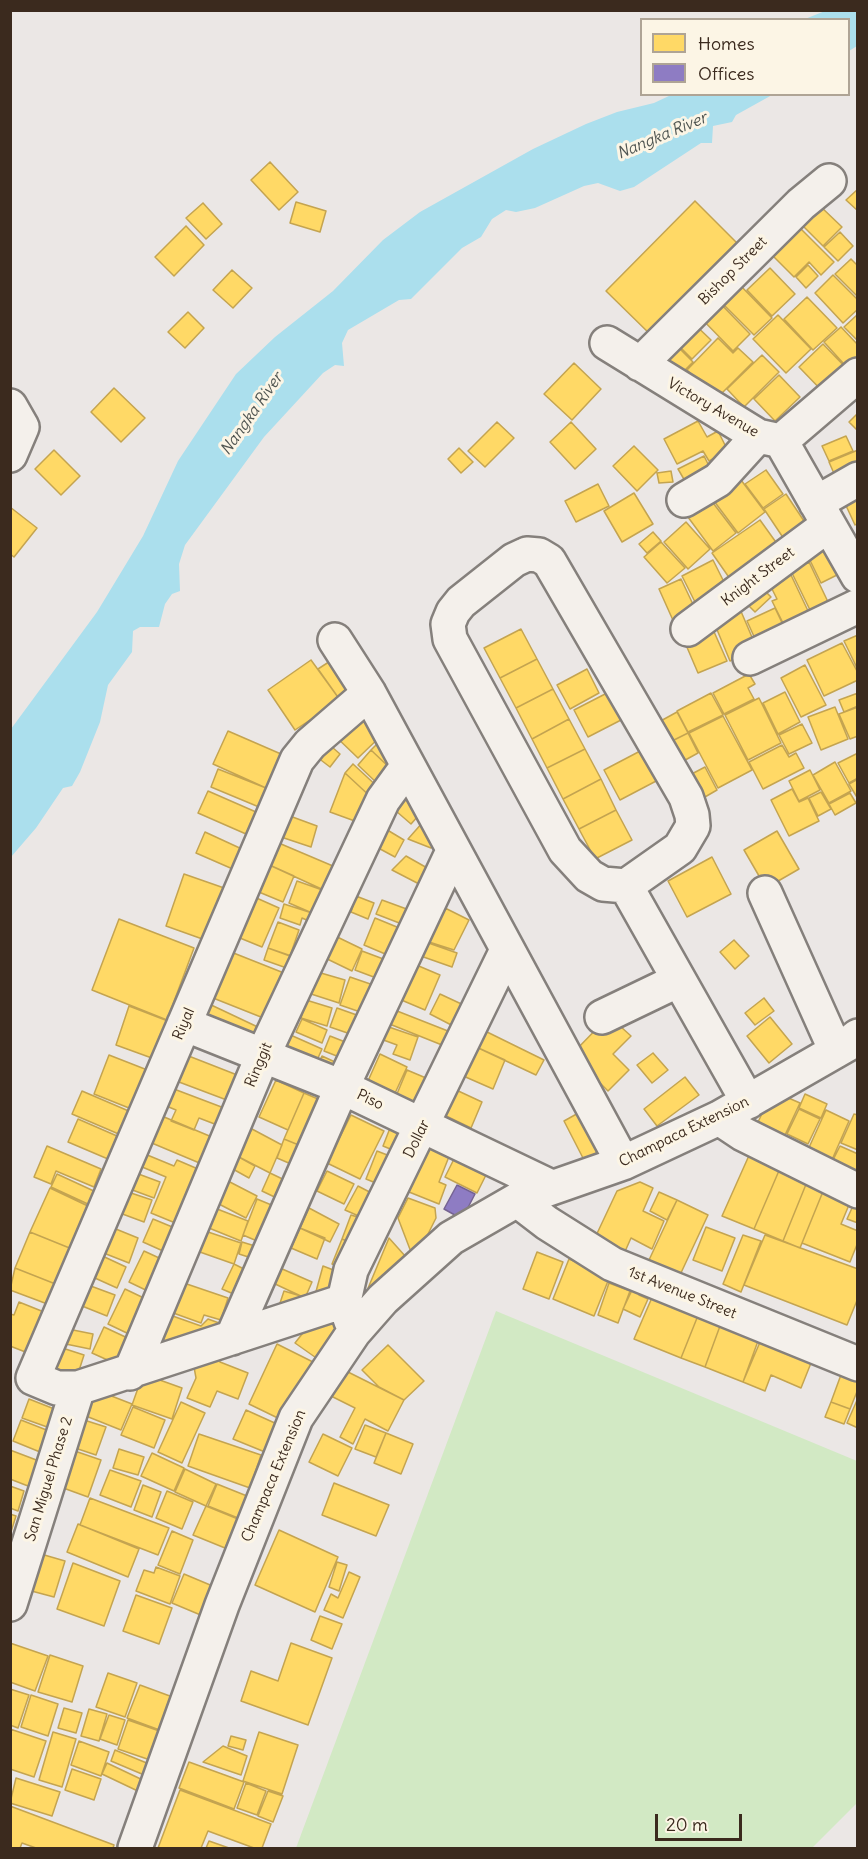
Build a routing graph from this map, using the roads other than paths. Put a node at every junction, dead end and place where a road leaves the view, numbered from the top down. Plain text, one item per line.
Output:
1 (829, 181) dead end
2 (608, 343) dead end
3 (640, 364) junction
4 (858, 375) edge
5 (10, 406) edge
6 (769, 438) junction
7 (10, 455) edge
8 (858, 479) edge
9 (684, 500) dead end
10 (822, 514) junction
11 (855, 568) edge
12 (858, 606) edge
13 (688, 629) dead end
14 (335, 640) dead end
15 (750, 658) dead end
16 (369, 693) junction
17 (407, 767) junction
18 (453, 851) junction
19 (626, 886) junction
20 (765, 893) dead end
21 (507, 950) junction
22 (679, 980) junction
23 (602, 1017) dead end
24 (184, 1024) junction
25 (850, 1045) edge
26 (263, 1055) junction
27 (342, 1087) junction
28 (748, 1102) junction
29 (719, 1118) junction
30 (423, 1126) junction
31 (624, 1163) junction
32 (551, 1187) junction
33 (858, 1191) edge
34 (518, 1200) junction
35 (349, 1317) junction
36 (232, 1338) junction
37 (858, 1364) edge
38 (130, 1373) junction
39 (78, 1388) junction
40 (10, 1604) edge
41 (135, 1848) edge

1 - 3 street, Bishop Street
2 - 3 street, Victory Avenue
3 - 6 street, Victory Avenue
4 - 6 street
5 - 7 street
6 - 9 street
6 - 10 street, Victory Avenue
8 - 10 street, Knight Street
10 - 11 street, Victory Avenue
10 - 13 street, Knight Street
12 - 15 street
14 - 16 street
16 - 17 street
16 - 24 street, Riyal
17 - 18 street
17 - 26 street, Ringgit
18 - 21 street
18 - 27 street
19 - 19 street
19 - 22 street
20 - 25 street
21 - 30 street, Dollar
21 - 31 street
22 - 23 street
22 - 28 street
24 - 26 street, Piso
24 - 39 street, Riyal
25 - 28 street, Champaca Extension
26 - 27 street, Piso
26 - 38 street, Ringgit
27 - 30 street, Piso
27 - 36 street
28 - 29 street, Champaca Extension
29 - 31 street, Champaca Extension
29 - 33 street
30 - 32 street, Piso
30 - 35 street, Dollar
31 - 32 street, Champaca Extension
32 - 34 street, Champaca Extension
34 - 35 street, Champaca Extension
34 - 37 street, 1st Avenue Street
35 - 36 street
35 - 41 street, Champaca Extension
36 - 38 street
38 - 39 street
39 - 40 street, San Miguel Phase 2

